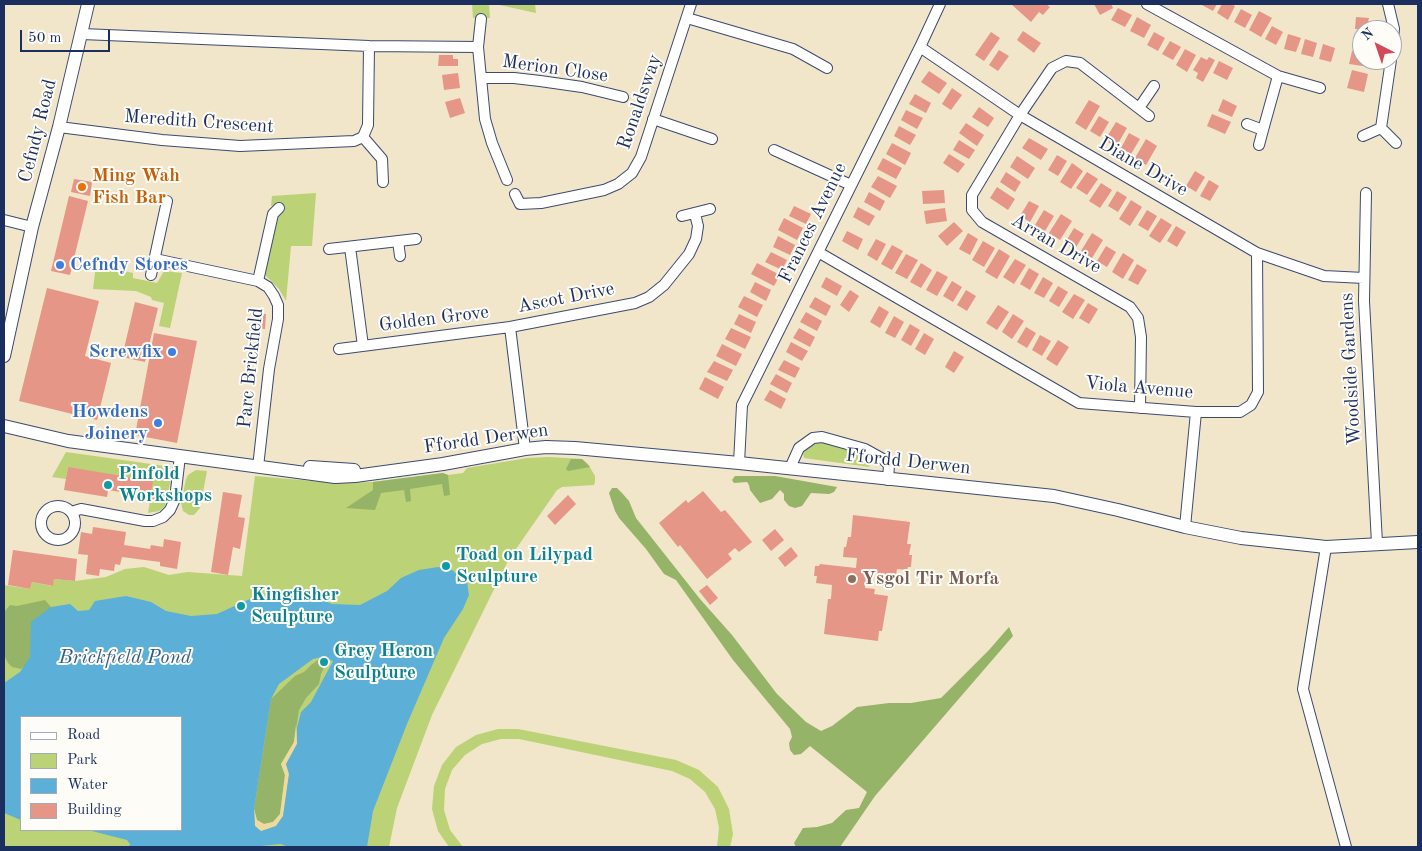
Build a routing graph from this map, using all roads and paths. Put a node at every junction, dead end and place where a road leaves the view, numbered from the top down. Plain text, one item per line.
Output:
1 (88, 4) edge
2 (691, 4) edge
3 (940, 4) edge
4 (1147, 4) edge
5 (1388, 4) edge
6 (688, 18) junction
7 (481, 19) dead end
8 (1392, 20) edge
9 (82, 34) junction
10 (369, 46) junction
11 (478, 47) junction
12 (920, 47) junction
13 (827, 68) dead end
14 (1390, 70) edge
15 (1278, 76) junction
16 (482, 78) junction
17 (1154, 86) dead end
18 (1320, 88) dead end
19 (623, 97) dead end
20 (1140, 108) junction
21 (1020, 115) junction
22 (1149, 116) dead end
23 (654, 120) junction
24 (1247, 124) dead end
25 (59, 127) junction
26 (1381, 128) junction
27 (1263, 130) junction
28 (1363, 136) dead end
29 (363, 137) junction
30 (712, 140) dead end
31 (1396, 143) dead end
32 (1259, 145) dead end
33 (774, 150) dead end
34 (507, 180) dead end
35 (383, 182) dead end
36 (851, 185) junction
37 (515, 194) dead end
38 (1366, 194) dead end
39 (167, 201) dead end
40 (279, 208) dead end
41 (710, 209) dead end
42 (695, 214) junction
43 (682, 216) dead end
44 (4, 220) edge
45 (32, 227) junction
46 (416, 239) dead end
47 (398, 241) junction
48 (350, 247) junction
49 (329, 250) dead end
50 (818, 252) junction
51 (1257, 253) junction
52 (400, 256) dead end
53 (155, 259) junction
54 (151, 275) dead end
55 (1364, 278) junction
56 (258, 281) junction
57 (510, 327) junction
58 (362, 346) junction
59 (339, 349) dead end
60 (4, 356) edge
61 (1140, 408) junction
62 (1196, 412) junction
63 (4, 426) edge
64 (525, 449) junction
65 (180, 456) junction
66 (739, 463) junction
67 (261, 467) junction
68 (790, 468) junction
69 (888, 480) junction
70 (71, 512) dead end
71 (1185, 527) junction
72 (1418, 542) edge
73 (1377, 543) junction
74 (1326, 546) junction
75 (1346, 847) edge

1 - 9 street, Cefndy Road
2 - 6 street, Ronaldsway
3 - 12 street, Frances Avenue
4 - 15 street
5 - 8 street
6 - 13 street
6 - 23 street, Ronaldsway
7 - 11 street
9 - 10 street
9 - 25 street, Cefndy Road
10 - 11 street
10 - 29 street
11 - 16 street
12 - 21 street, Diane Drive
12 - 36 street, Frances Avenue
14 - 26 street
15 - 18 street
15 - 27 street
16 - 19 street, Merion Close
16 - 34 street
17 - 20 street
20 - 21 street, Arran Drive
20 - 22 street, Arran Drive
21 - 51 street, Diane Drive
21 - 61 street, Arran Drive
23 - 30 street
23 - 37 street, Ronaldsway
24 - 27 street
25 - 29 street, Meredith Crescent
25 - 45 street, Cefndy Road
26 - 28 street
26 - 31 street
27 - 32 street
29 - 35 street
33 - 36 street
36 - 50 street, Frances Avenue
38 - 55 street, Woodside Gardens
39 - 53 street
40 - 56 street, Parc Brickfield
41 - 42 street
42 - 43 street
42 - 57 street, Ascot Drive
44 - 45 street
45 - 60 street, Cefndy Road
46 - 47 street
47 - 48 street
47 - 52 street
48 - 49 street
48 - 58 street, Golden Grove
50 - 61 street, Viola Avenue
50 - 66 street, Frances Avenue
51 - 55 street, Diane Drive
51 - 62 street, Viola Avenue
53 - 54 street
53 - 56 street, Parc Brickfield
55 - 73 street, Woodside Gardens
56 - 67 street, Parc Brickfield
57 - 58 street, Golden Grove
57 - 64 street, Ascot Drive
58 - 59 street, Golden Grove
61 - 62 street, Viola Avenue
62 - 71 street
63 - 65 street, Ffordd Derwen
64 - 66 street, Ffordd Derwen
64 - 67 street, Ffordd Derwen
65 - 67 street, Ffordd Derwen
65 - 70 street
66 - 68 street, Ffordd Derwen
68 - 69 street, Ffordd Derwen
68 - 69 street
69 - 71 street, Ffordd Derwen
71 - 74 street, Ffordd Derwen
72 - 73 street, Ffordd Derwen
73 - 74 street, Ffordd Derwen
74 - 75 street

